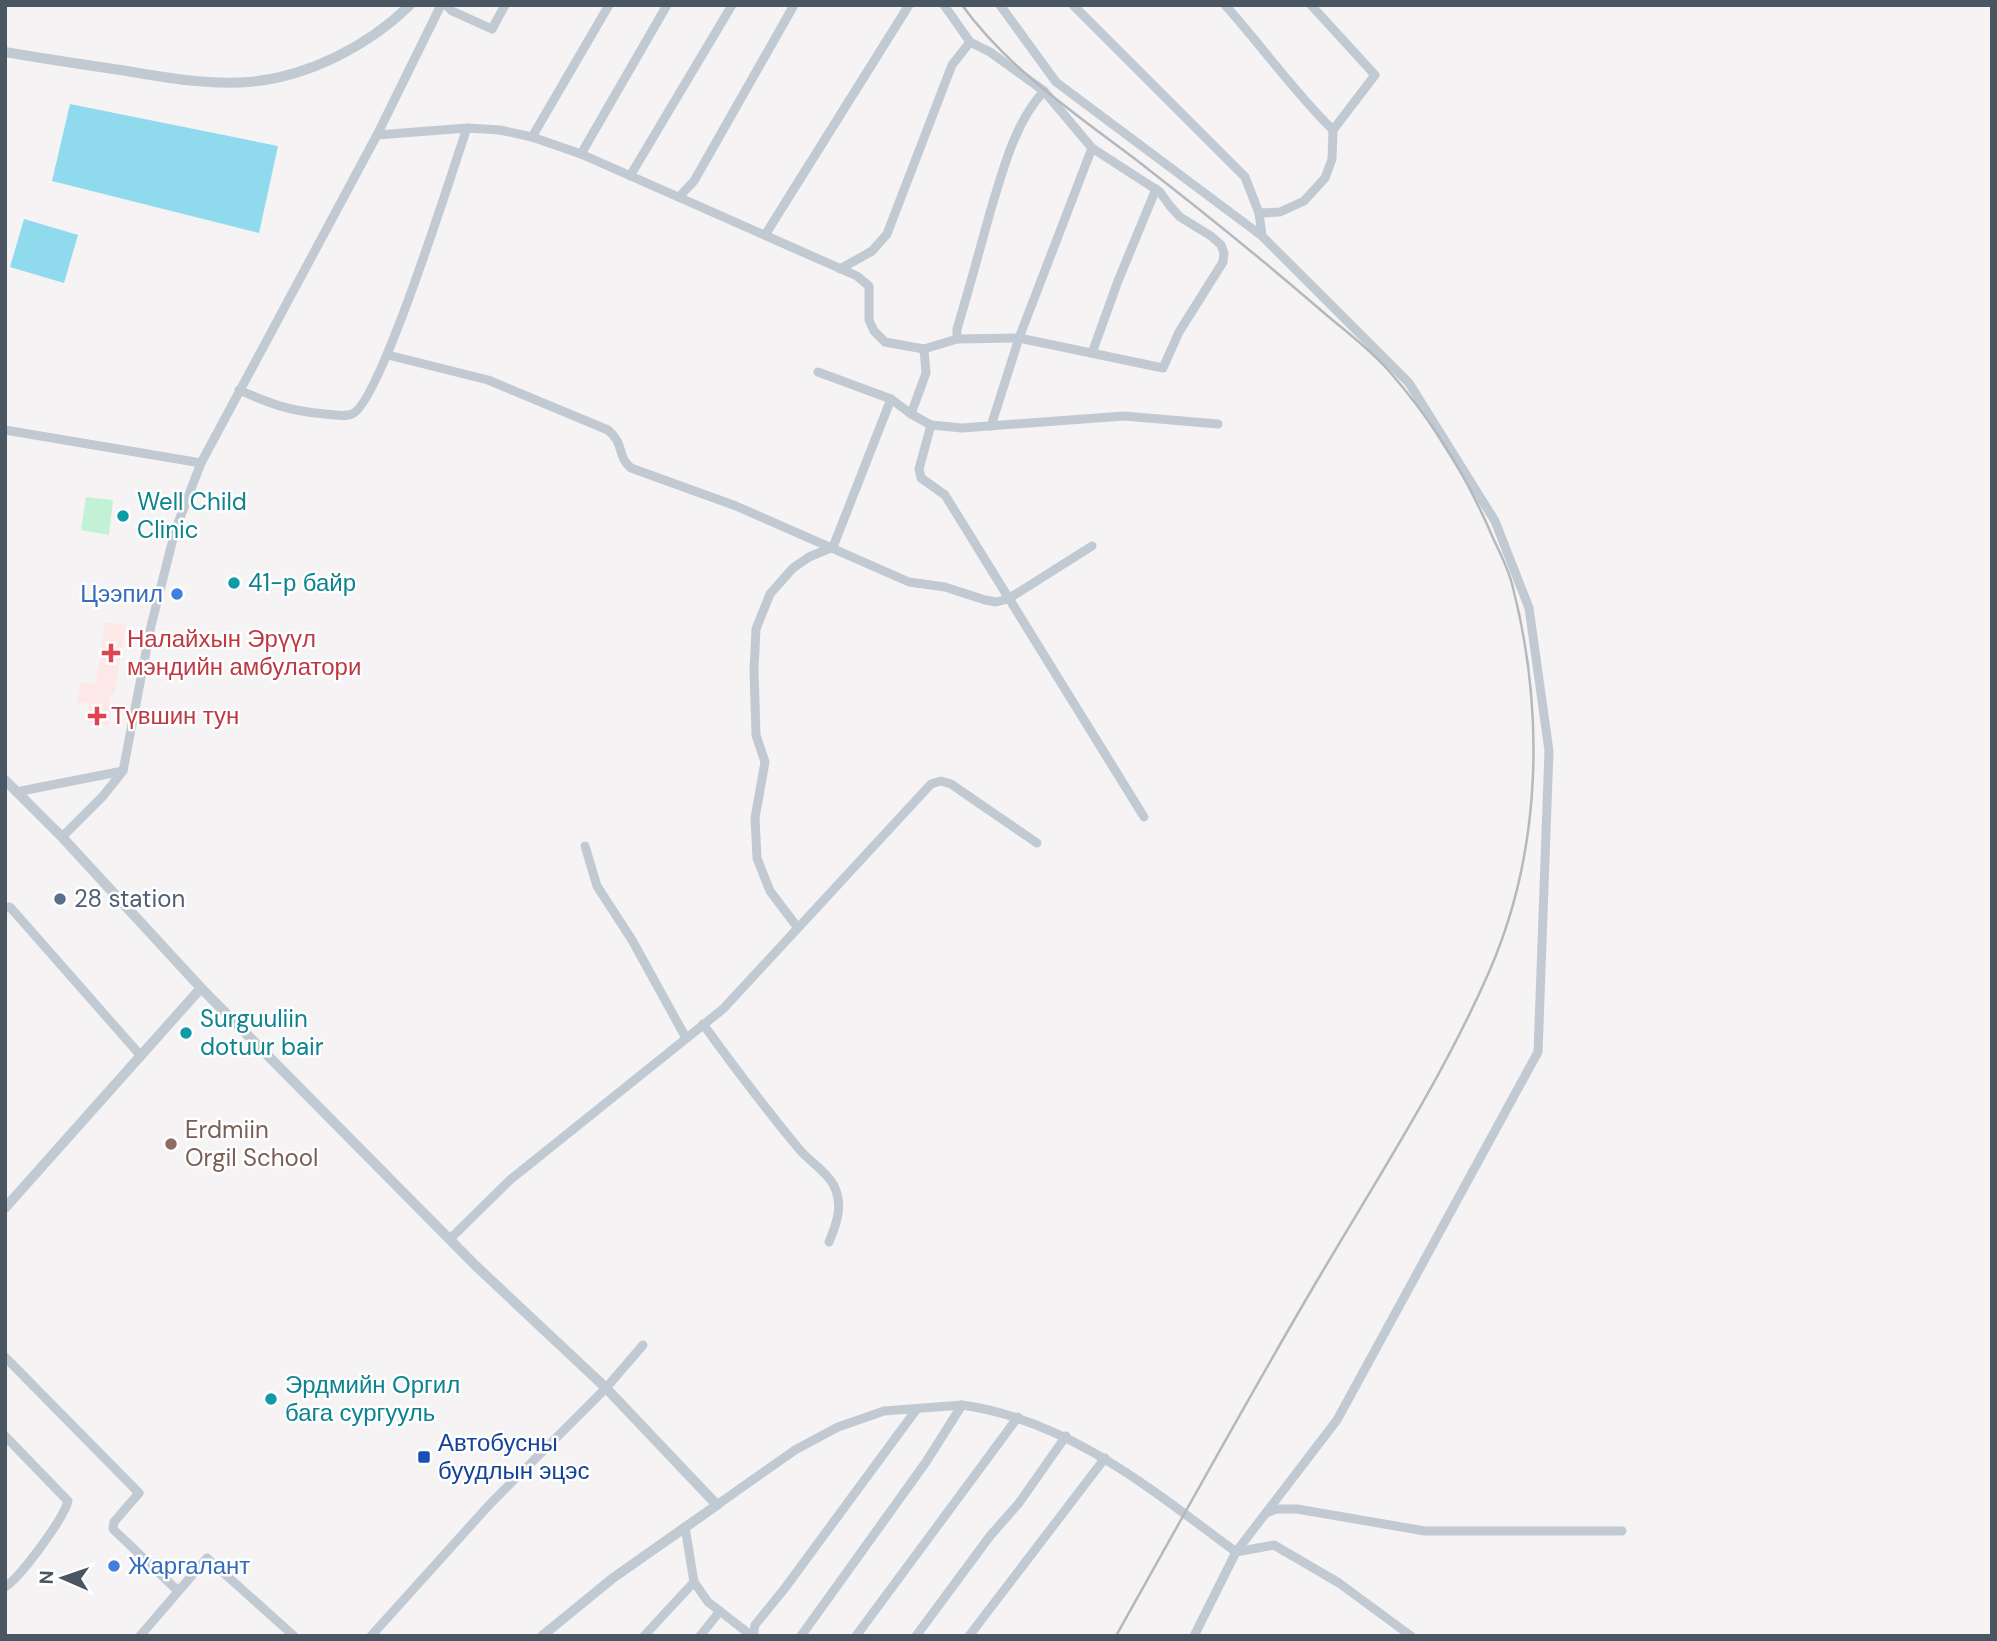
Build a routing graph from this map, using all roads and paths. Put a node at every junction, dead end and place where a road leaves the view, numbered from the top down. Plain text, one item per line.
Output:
1 (410, 5) edge
2 (443, 5) edge
3 (505, 5) edge
4 (609, 5) edge
5 (667, 5) edge
6 (732, 5) edge
7 (794, 5) edge
8 (909, 5) edge
9 (944, 5) edge
10 (1000, 5) edge
11 (1073, 5) edge
12 (1225, 5) edge
13 (1311, 5) edge
14 (970, 42) junction
15 (5, 52) edge
16 (1044, 91) junction
17 (467, 128) junction
18 (1333, 130) junction
19 (377, 135) junction
20 (532, 137) junction
21 (1093, 148) junction
22 (581, 154) junction
23 (630, 176) junction
24 (1156, 189) junction
25 (678, 197) junction
26 (1259, 213) junction
27 (765, 235) junction
28 (1262, 236) junction
29 (841, 269) junction
30 (1019, 338) junction
31 (957, 339) junction
32 (924, 349) junction
33 (1092, 353) junction
34 (388, 355) junction
35 (818, 372) dead end
36 (239, 390) junction
37 (891, 399) junction
38 (911, 414) junction
39 (1218, 424) dead end
40 (930, 425) junction
41 (991, 426) junction
42 (5, 430) edge
43 (201, 463) junction
44 (1091, 546) dead end
45 (833, 547) junction
46 (1008, 599) junction
47 (122, 771) junction
48 (91, 776) junction
49 (5, 780) edge
50 (16, 792) junction
51 (103, 796) junction
52 (1144, 817) dead end
53 (62, 837) junction
54 (1037, 843) dead end
55 (585, 846) dead end
56 (5, 908) edge
57 (798, 928) junction
58 (201, 988) junction
59 (703, 1024) junction
60 (686, 1038) junction
61 (141, 1056) junction
62 (5, 1208) edge
63 (450, 1239) junction
64 (829, 1242) dead end
65 (643, 1345) dead end
66 (5, 1357) edge
67 (606, 1388) junction
68 (962, 1405) junction
69 (916, 1410) junction
70 (1018, 1417) junction
71 (5, 1436) edge
72 (1066, 1436) junction
73 (1105, 1458) junction
74 (717, 1505) junction
75 (1266, 1513) junction
76 (685, 1527) junction
77 (1622, 1531) dead end
78 (1236, 1552) junction
79 (694, 1583) junction
80 (5, 1587) edge
81 (178, 1591) junction
82 (720, 1611) junction
83 (140, 1636) edge
84 (294, 1636) edge
85 (371, 1636) edge
86 (542, 1636) edge
87 (644, 1636) edge
88 (700, 1636) edge
89 (753, 1636) edge
90 (802, 1636) edge
91 (856, 1636) edge
92 (916, 1636) edge
93 (970, 1636) edge
94 (1194, 1636) edge
95 (1411, 1636) edge

1 - 15 street
2 - 3 street
2 - 19 street
4 - 20 street
5 - 22 street
6 - 23 street
7 - 25 street
8 - 27 street
9 - 14 street
10 - 28 street
11 - 26 street
12 - 18 street
13 - 18 street
14 - 16 street
14 - 29 street
16 - 21 street
16 - 31 street
17 - 19 street
17 - 20 street
17 - 34 street
18 - 26 street
19 - 36 street
20 - 22 street
21 - 24 street
21 - 30 street
22 - 23 street
23 - 25 street
24 - 33 street
24 - 33 street
25 - 27 street
26 - 28 street
27 - 29 street
28 - 75 street
29 - 32 street
30 - 31 street
30 - 33 street
30 - 41 street
31 - 32 street
32 - 38 street
34 - 36 street
34 - 45 street
35 - 37 street
36 - 43 street
37 - 38 street
37 - 45 street
38 - 40 street
39 - 41 street
40 - 41 street
40 - 46 street
42 - 43 street
43 - 47 street
44 - 46 street
45 - 46 street
45 - 57 street
46 - 52 street
47 - 48 street
47 - 51 street
48 - 50 street
48 - 51 street
49 - 50 street
50 - 53 street
51 - 53 street
53 - 58 street
54 - 57 street
55 - 60 street
56 - 61 street
57 - 59 street
58 - 61 street
58 - 63 street
59 - 60 street
59 - 64 street
60 - 63 street
61 - 62 street
63 - 67 street
65 - 67 street
66 - 81 street
67 - 74 street
67 - 85 street
68 - 69 street
68 - 70 street
68 - 90 street
69 - 74 street
69 - 89 street
70 - 72 street
70 - 91 street
71 - 80 street
72 - 73 street
72 - 92 street
73 - 78 street
73 - 93 street
74 - 76 street
75 - 77 street
75 - 78 street
76 - 79 street
76 - 86 street
78 - 94 street
78 - 95 street
79 - 82 street
79 - 87 street
81 - 83 street
81 - 84 street
82 - 88 street
82 - 89 street

